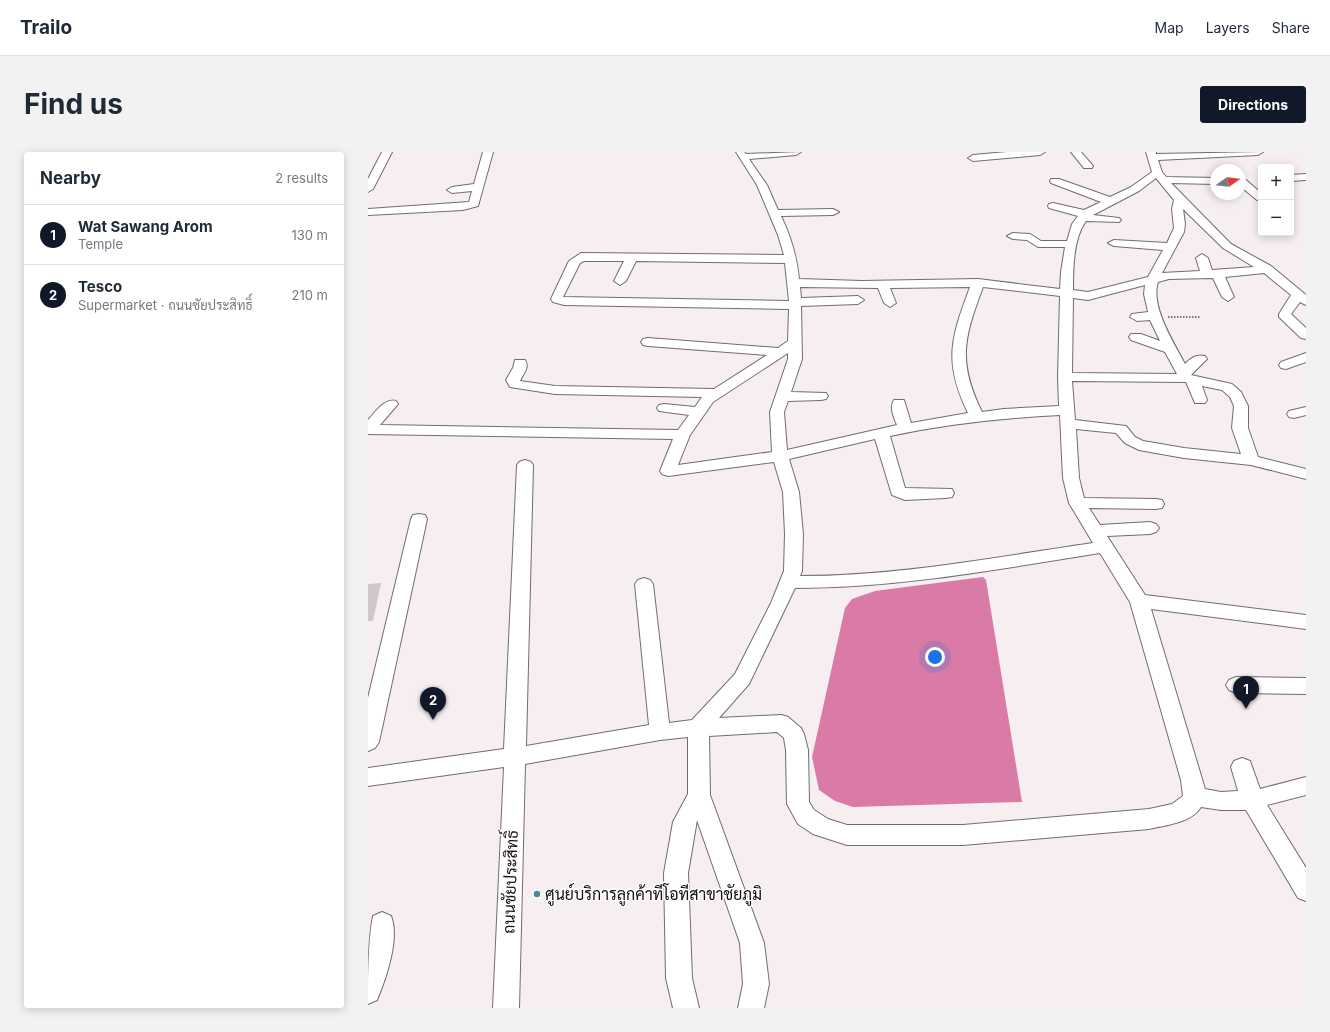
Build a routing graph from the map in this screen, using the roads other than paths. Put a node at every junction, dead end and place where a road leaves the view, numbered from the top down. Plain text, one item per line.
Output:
1 (387, 152) edge
2 (488, 152) edge
3 (796, 152) edge
4 (1040, 152) edge
5 (1076, 152) edge
6 (1258, 152) edge
7 (1152, 154) edge
8 (741, 155) edge
9 (973, 158) dead end
10 (1088, 166) dead end
11 (1161, 177) junction
12 (1306, 177) edge
13 (1294, 178) edge
14 (1055, 181) dead end
15 (1210, 181) edge
16 (1255, 181) dead end
17 (1246, 186) edge
18 (478, 188) junction
19 (368, 189) edge
20 (452, 190) dead end
21 (1246, 190) edge
22 (1193, 195) dead end
23 (1258, 196) edge
24 (1179, 198) junction
25 (1110, 200) junction
26 (810, 203) dead end
27 (1053, 206) dead end
28 (772, 207) junction
29 (368, 212) edge
30 (833, 212) dead end
31 (1084, 215) junction
32 (1115, 220) dead end
33 (1012, 236) dead end
34 (1114, 243) dead end
35 (1071, 244) junction
36 (1170, 247) junction
37 (632, 257) junction
38 (1202, 258) dead end
39 (791, 259) junction
40 (1267, 269) junction
41 (1212, 274) junction
42 (1153, 280) junction
43 (620, 281) dead end
44 (792, 283) junction
45 (978, 283) junction
46 (882, 284) junction
47 (700, 290) dead end
48 (1066, 293) junction
49 (1228, 297) dead end
50 (1302, 298) edge
51 (858, 300) dead end
52 (688, 303) junction
53 (890, 303) dead end
54 (795, 304) junction
55 (676, 315) dead end
56 (1137, 316) dead end
57 (1155, 316) junction
58 (1306, 335) edge
59 (1136, 336) dead end
60 (648, 342) dead end
61 (796, 342) junction
62 (974, 347) dead end
63 (960, 348) junction
64 (1170, 349) junction
65 (780, 352) junction
66 (1306, 357) edge
67 (1200, 359) dead end
68 (520, 363) dead end
69 (1286, 365) dead end
70 (1065, 377) junction
71 (1187, 377) junction
72 (715, 393) junction
73 (822, 396) dead end
74 (782, 397) junction
75 (1200, 400) dead end
76 (899, 403) dead end
77 (391, 404) dead end
78 (664, 408) dead end
79 (697, 412) junction
80 (977, 417) junction
81 (1067, 417) junction
82 (905, 428) junction
83 (368, 429) edge
84 (880, 433) junction
85 (682, 435) junction
86 (780, 456) junction
87 (1251, 460) junction
88 (525, 465) dead end
89 (1306, 474) edge
90 (946, 493) dead end
91 (1077, 503) junction
92 (1156, 504) dead end
93 (419, 519) dead end
94 (1150, 528) dead end
95 (1094, 531) junction
96 (1103, 547) junction
97 (790, 582) junction
98 (644, 584) dead end
99 (1139, 601) junction
100 (1306, 622) edge
101 (1236, 685) dead end
102 (1306, 686) edge
103 (698, 728) junction
104 (660, 732) junction
105 (368, 742) edge
106 (514, 757) junction
107 (1242, 767) dead end
108 (368, 777) edge
109 (1306, 786) edge
110 (699, 795) junction
111 (1194, 796) junction
112 (1252, 800) junction
113 (1306, 890) edge
114 (382, 924) dead end
115 (368, 991) edge
116 (506, 1008) edge
117 (686, 1008) edge
118 (751, 1008) edge

1 - 19 street
2 - 18 street
3 - 8 street
4 - 9 street
5 - 10 street
6 - 7 street
7 - 11 street
8 - 28 street
11 - 15 street
11 - 24 street
11 - 25 street
12 - 13 street
14 - 25 street
16 - 17 street
18 - 20 street
18 - 29 street
21 - 23 street
22 - 24 street
24 - 36 street
24 - 40 street
25 - 31 street
26 - 28 street
27 - 31 street
28 - 30 street
28 - 39 street
31 - 32 street
31 - 35 street
33 - 35 street
34 - 36 street
35 - 48 street
36 - 42 street
37 - 39 street
37 - 43 street
37 - 52 street
38 - 41 street
39 - 44 street
40 - 41 street
40 - 50 street
41 - 42 street
41 - 49 street
42 - 48 street
42 - 57 street
44 - 46 street
44 - 54 street
45 - 46 street
45 - 48 street
45 - 63 street
46 - 53 street
47 - 52 street
48 - 70 street
50 - 58 street
51 - 54 street
52 - 54 street
52 - 55 street
54 - 61 street
56 - 57 street
57 - 64 street
59 - 64 street
60 - 65 street
61 - 65 street
61 - 74 street
62 - 63 street
63 - 80 street
64 - 71 street
65 - 72 street
66 - 69 street
67 - 71 street
68 - 72 street
70 - 71 street
70 - 81 street
71 - 75 street
71 - 87 street
72 - 79 street
73 - 74 street
74 - 86 street
76 - 82 street
77 - 83 street
78 - 79 street
79 - 85 street
80 - 81 street
80 - 82 street
81 - 87 street
81 - 91 street
82 - 84 street
83 - 85 street
84 - 86 street
84 - 90 street
85 - 86 street
86 - 97 street
87 - 89 street
88 - 106 street, ถนนชัยประสิทธิ์
91 - 92 street
91 - 95 street
93 - 105 street
94 - 95 street
95 - 96 street
96 - 97 street
96 - 99 street
97 - 103 street
98 - 104 street
99 - 100 street
99 - 111 street
101 - 102 street
103 - 104 street
103 - 110 street
103 - 111 street
104 - 106 street
106 - 108 street
106 - 116 street, ถนนชัยประสิทธิ์
107 - 112 street
109 - 112 street
110 - 117 street
110 - 118 street
111 - 112 street
112 - 113 street
114 - 115 street

